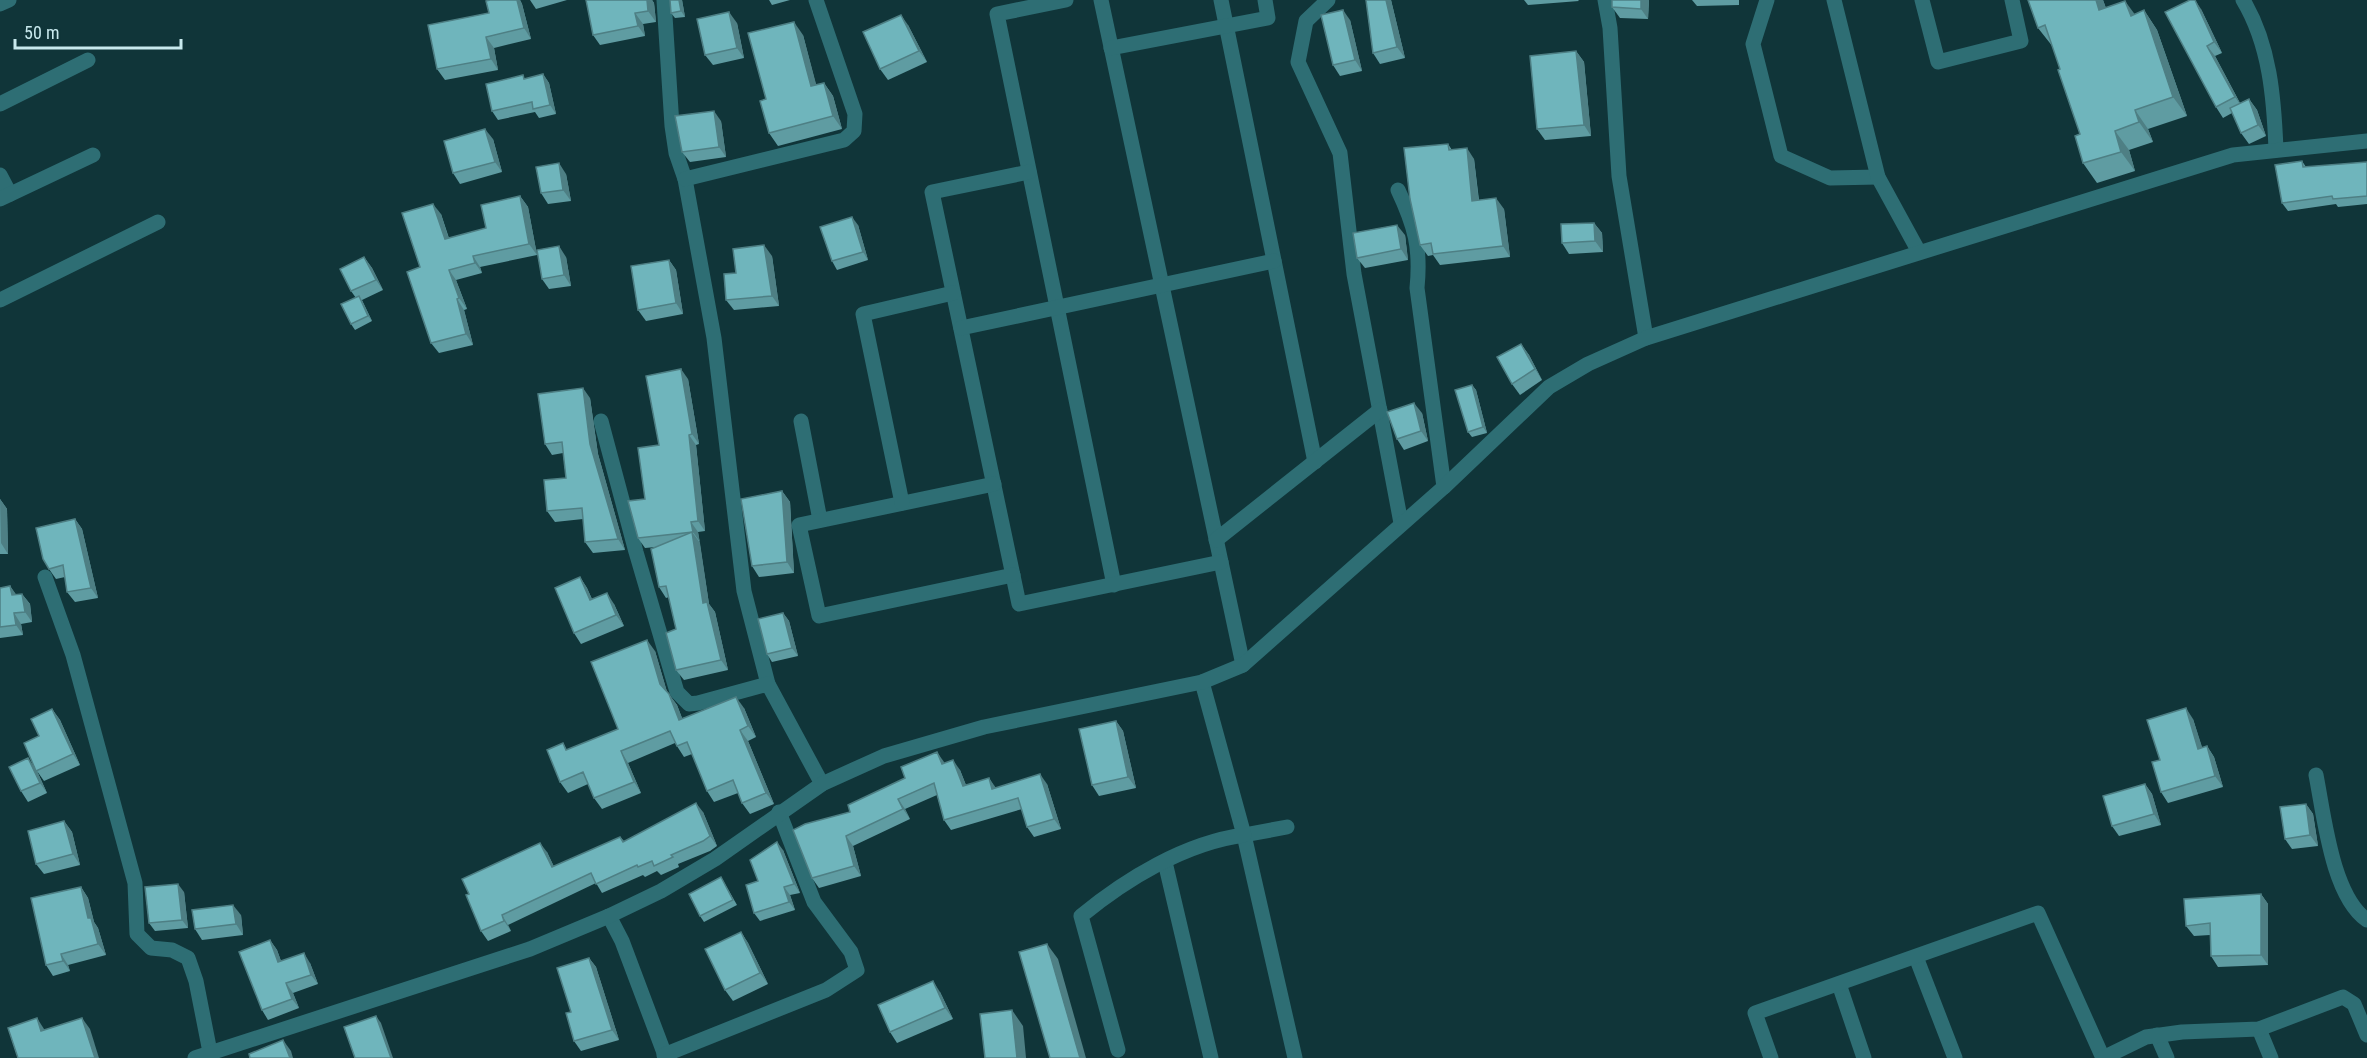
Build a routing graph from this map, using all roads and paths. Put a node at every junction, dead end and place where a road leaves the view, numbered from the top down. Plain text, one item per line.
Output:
1 (9, 0) edge
2 (664, 0) edge
3 (816, 0) edge
4 (1066, 0) edge
5 (1101, 0) edge
6 (1221, 0) edge
7 (1265, 0) edge
8 (1328, 0) edge
9 (1605, 0) edge
10 (1767, 0) edge
11 (1834, 0) edge
12 (1922, 0) edge
13 (2012, 0) edge
14 (2243, 0) edge
15 (0, 4) edge
16 (1226, 27) junction
17 (1111, 48) junction
18 (88, 60) dead end
19 (0, 104) edge
20 (2367, 141) edge
21 (2276, 150) junction
22 (93, 155) dead end
23 (1029, 172) junction
24 (0, 176) edge
25 (1878, 177) junction
26 (685, 179) junction
27 (1398, 190) dead end
28 (5, 197) edge
29 (158, 222) dead end
30 (1918, 252) junction
31 (1274, 261) junction
32 (1162, 285) junction
33 (953, 293) junction
34 (0, 300) edge
35 (1057, 307) junction
36 (961, 328) junction
37 (1646, 338) junction
38 (1380, 410) junction
39 (602, 421) dead end
40 (801, 421) dead end
41 (1315, 462) junction
42 (994, 484) junction
43 (1444, 487) junction
44 (902, 503) junction
45 (820, 520) junction
46 (1401, 523) junction
47 (1216, 540) junction
48 (1221, 562) junction
49 (1013, 575) junction
50 (45, 577) edge
51 (1114, 585) junction
52 (1243, 665) junction
53 (1202, 682) junction
54 (768, 684) junction
55 (2316, 775) dead end
56 (822, 784) junction
57 (779, 812) junction
58 (1287, 827) dead end
59 (1244, 835) junction
60 (1165, 862) junction
61 (609, 916) junction
62 (2367, 920) edge
63 (1916, 957) junction
64 (1839, 984) junction
65 (2259, 1029) junction
66 (2157, 1035) junction
67 (2367, 1035) edge
68 (1118, 1050) dead end
69 (210, 1052) junction
70 (665, 1056) edge
71 (195, 1058) edge
72 (1211, 1058) edge
73 (1295, 1058) edge
74 (1771, 1058) edge
75 (1864, 1058) edge
76 (1955, 1058) edge
77 (2103, 1058) edge
78 (2167, 1058) edge
79 (2271, 1058) edge

1 - 15 street
2 - 26 street
3 - 26 street
4 - 23 street
5 - 17 street
6 - 16 street
7 - 16 street
8 - 38 street
9 - 37 street
10 - 25 street
11 - 25 street
12 - 13 street
14 - 21 street
16 - 17 street
16 - 31 street
17 - 32 street
18 - 19 street
20 - 21 street
21 - 30 street
22 - 28 street
23 - 33 street
23 - 35 street
24 - 28 street
25 - 30 street
26 - 54 street
27 - 43 street
29 - 34 street
30 - 37 street
31 - 32 street
31 - 41 street
32 - 35 street
32 - 47 street
33 - 36 street
33 - 44 street
35 - 36 street
35 - 51 street
36 - 42 street
37 - 43 street
38 - 41 street
38 - 46 street
39 - 54 street
40 - 45 street
41 - 47 street
42 - 44 street
42 - 49 street
43 - 46 street
44 - 45 street
45 - 49 street
46 - 52 street
47 - 48 street
48 - 51 street
48 - 52 street
49 - 51 street
50 - 69 street
52 - 53 street
53 - 56 street
53 - 59 street
54 - 56 street
55 - 62 street
56 - 57 street
57 - 61 street
57 - 70 street
58 - 59 street
59 - 60 street
59 - 73 street
60 - 68 street
60 - 72 street
61 - 69 street
61 - 70 street
63 - 64 street
63 - 76 street
63 - 77 street
64 - 74 street
64 - 75 street
65 - 66 street
65 - 67 street
65 - 79 street
66 - 77 street
66 - 78 street
69 - 71 street

